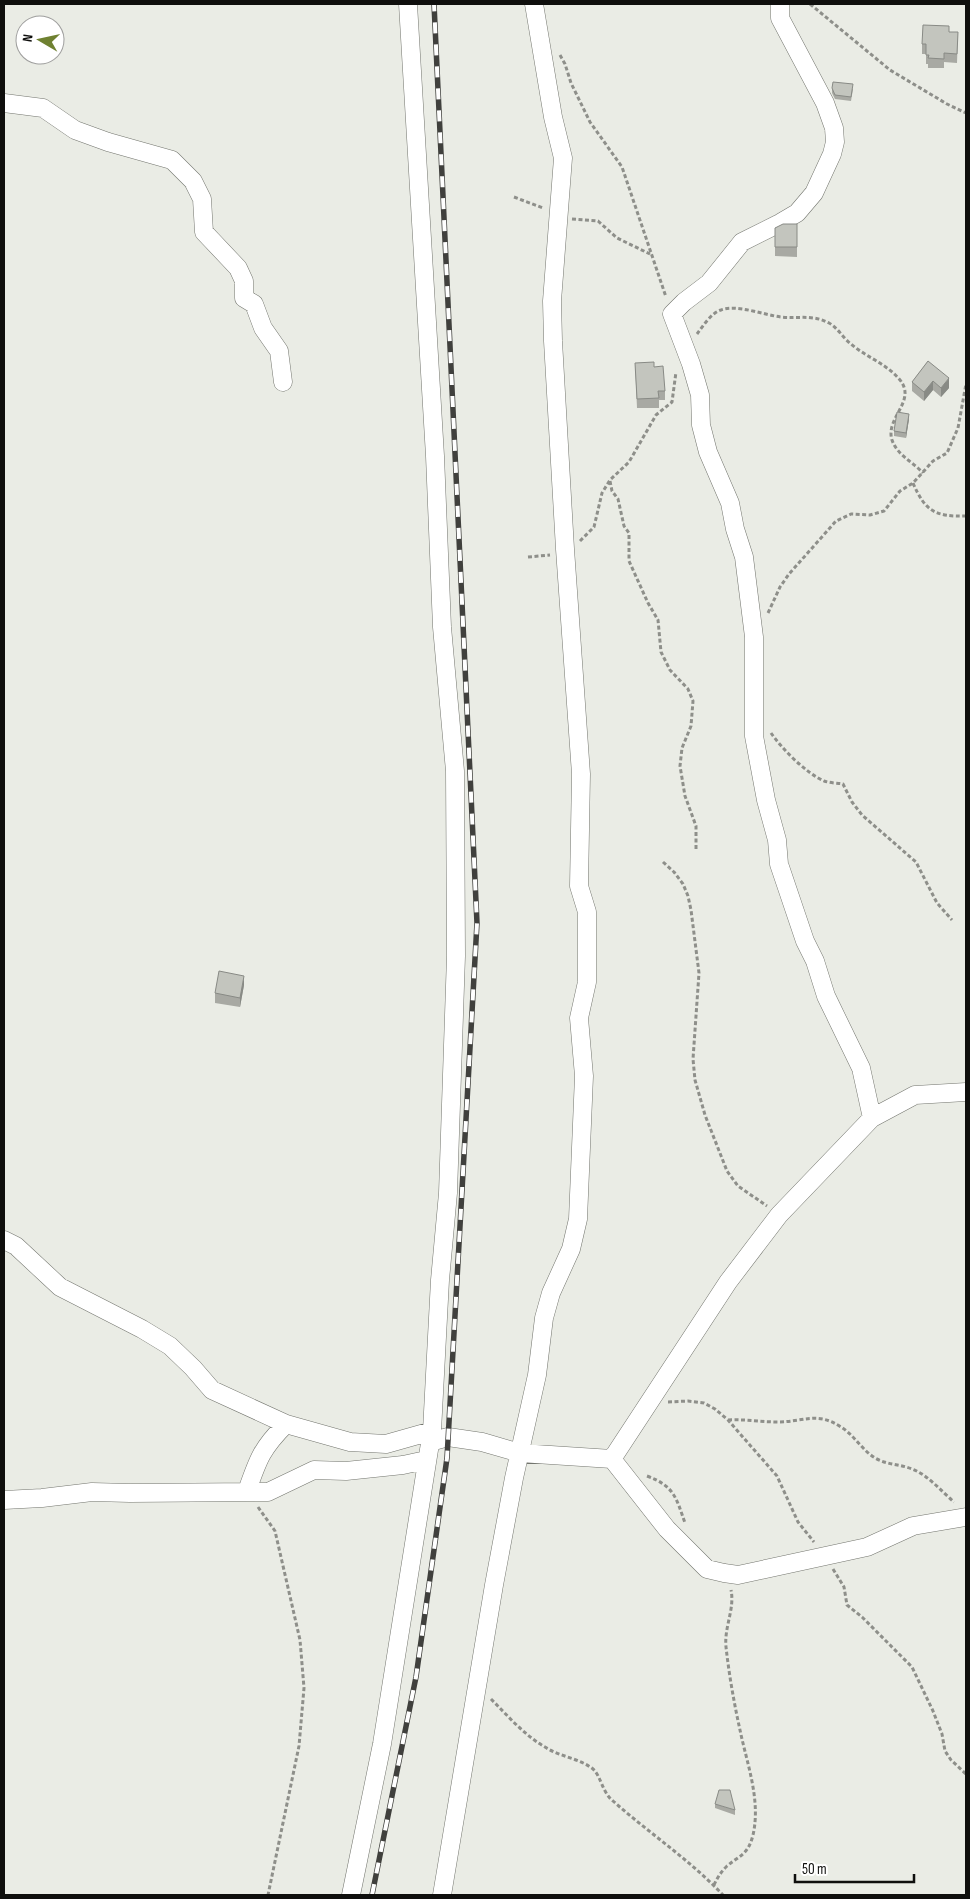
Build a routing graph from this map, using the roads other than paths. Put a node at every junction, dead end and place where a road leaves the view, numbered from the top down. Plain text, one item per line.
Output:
1 (408, 4) edge
2 (534, 4) edge
3 (780, 4) edge
4 (4, 103) edge
5 (283, 382) dead end
6 (966, 1092) edge
7 (872, 1118) junction
8 (4, 1240) edge
9 (286, 1424) junction
10 (431, 1437) junction
11 (520, 1453) junction
12 (612, 1459) junction
13 (426, 1460) junction
14 (247, 1491) junction
15 (4, 1500) edge
16 (963, 1513) edge
17 (351, 1895) edge
18 (442, 1895) edge

1 - 10 street
2 - 11 street
3 - 7 street
4 - 5 street
6 - 7 street
7 - 12 street
8 - 9 street
9 - 10 street
9 - 14 street
10 - 11 street
10 - 13 street
11 - 12 street
11 - 18 street
12 - 16 street
13 - 14 street
13 - 17 street
14 - 15 street

